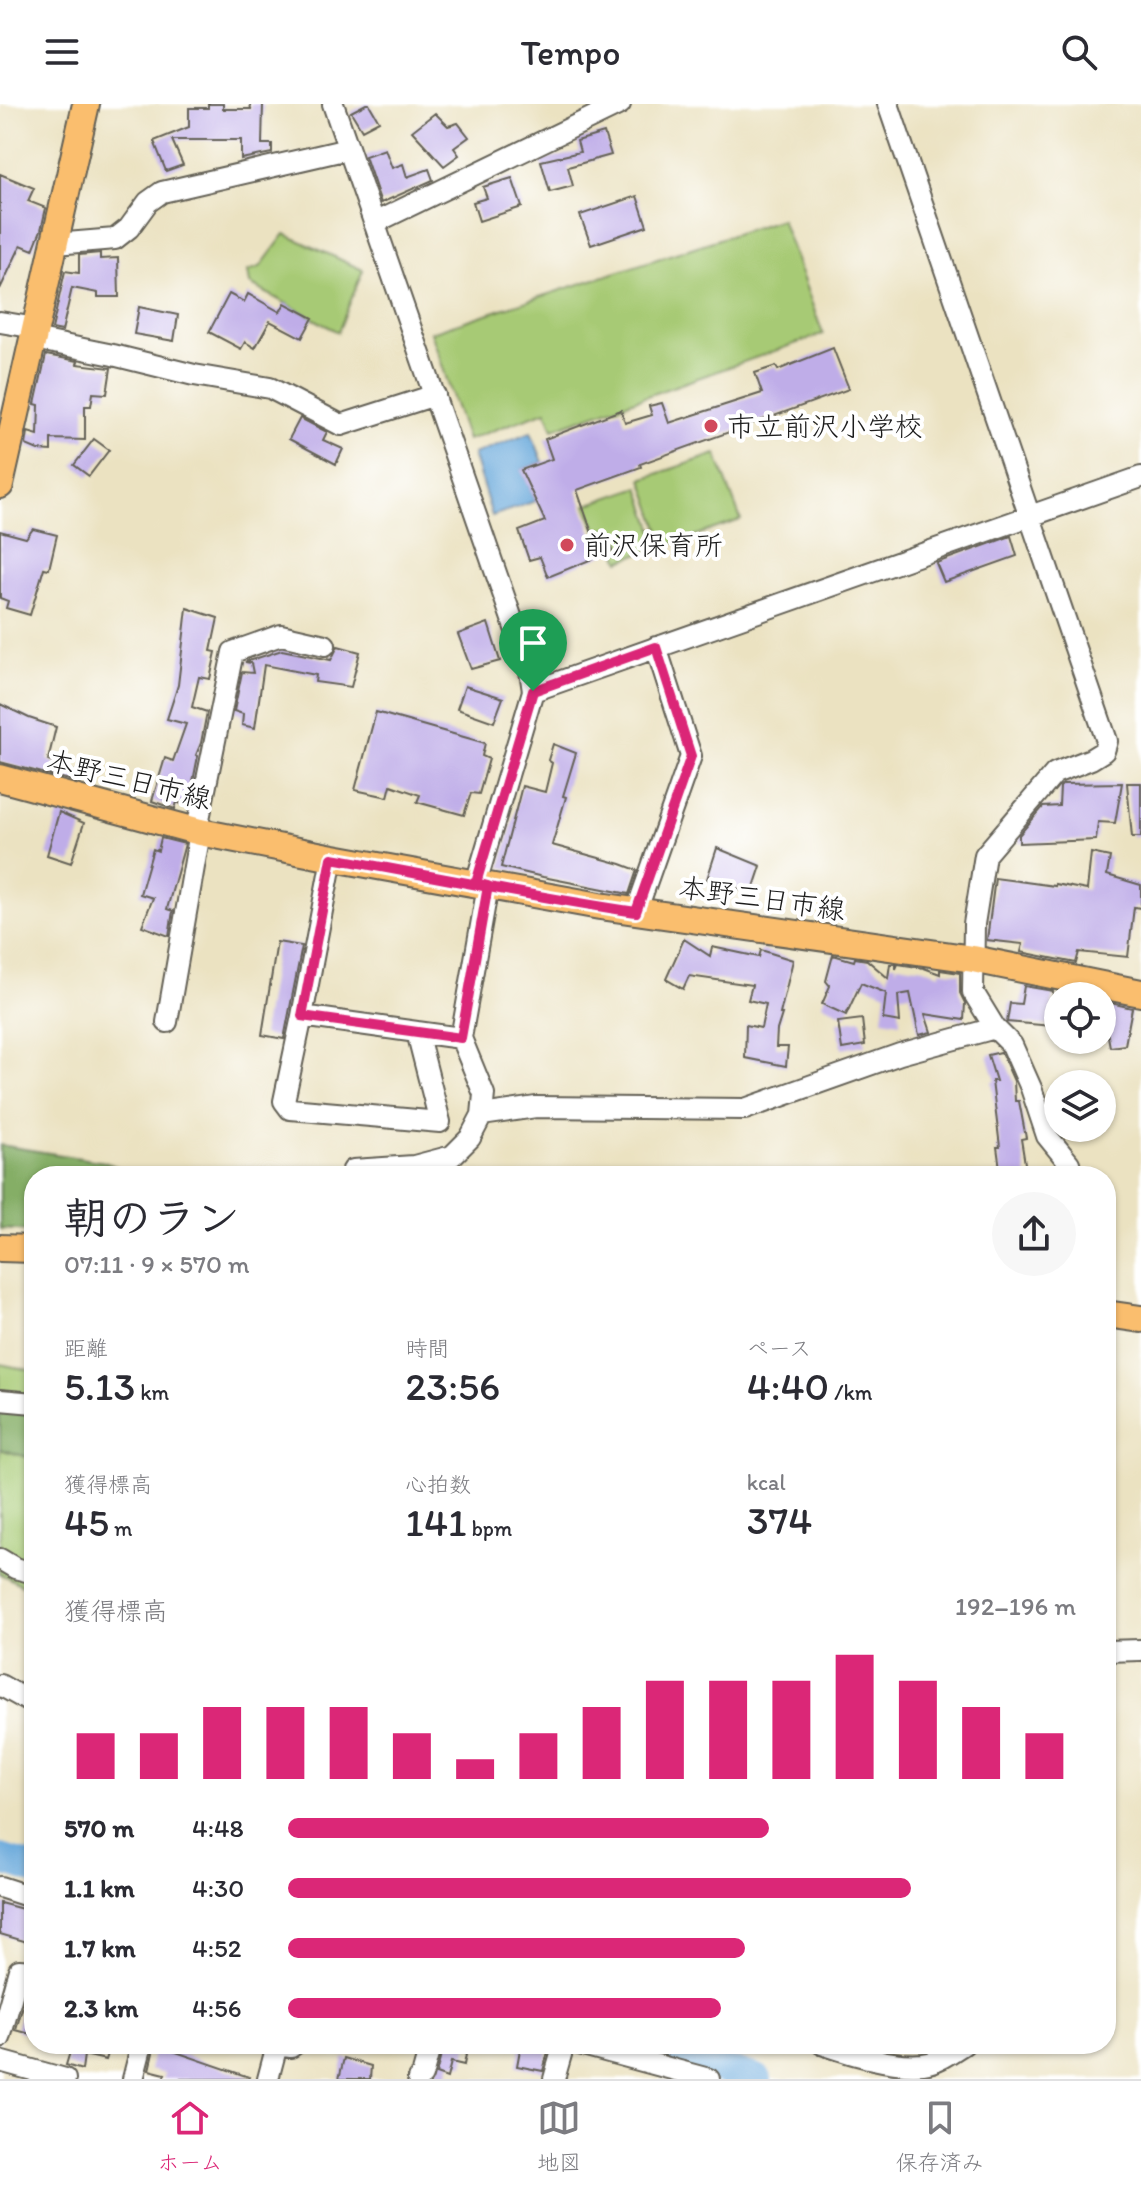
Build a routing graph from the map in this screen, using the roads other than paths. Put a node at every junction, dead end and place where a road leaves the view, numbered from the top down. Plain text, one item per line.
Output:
1 (86, 104) edge
2 (333, 104) edge
3 (620, 104) edge
4 (888, 104) edge
5 (348, 149) junction
6 (374, 223) junction
7 (55, 244) junction
8 (0, 322) edge
9 (35, 333) junction
10 (435, 395) junction
11 (1141, 477) edge
12 (0, 485) edge
13 (1030, 515) junction
14 (325, 645) dead end
15 (656, 647) junction
16 (533, 691) junction
17 (0, 778) edge
18 (200, 832) junction
19 (332, 858) junction
20 (482, 884) junction
21 (636, 912) junction
22 (973, 959) junction
23 (1141, 993) edge
24 (302, 1016) junction
25 (167, 1022) dead end
26 (995, 1028) junction
27 (417, 1032) junction
28 (461, 1038) junction
29 (482, 1115) junction
30 (414, 1166) edge
31 (1070, 1166) edge
32 (0, 1248) edge
33 (24, 1249) edge
34 (1116, 1315) edge
35 (1141, 1319) edge
36 (0, 1400) edge
37 (24, 1402) edge
38 (0, 1559) edge
39 (24, 1570) edge
40 (1141, 1650) edge
41 (1116, 1651) edge
42 (0, 1685) edge
43 (24, 1698) edge
44 (0, 1887) edge
45 (24, 1895) edge
46 (24, 1970) edge
47 (0, 2038) edge
48 (139, 2054) edge
49 (275, 2054) edge
50 (428, 2054) edge
51 (561, 2054) edge
52 (608, 2054) edge
53 (850, 2054) edge
54 (949, 2054) edge
55 (0, 2061) edge
56 (662, 2073) edge
57 (65, 2079) edge
58 (133, 2079) edge
59 (268, 2079) edge
60 (418, 2079) edge
61 (554, 2079) edge
62 (709, 2079) edge

1 - 7 main road
2 - 5 street
3 - 6 street
4 - 13 street
5 - 6 street
5 - 7 street
6 - 10 street
7 - 9 main road
8 - 9 street
9 - 10 street
9 - 12 main road
10 - 16 street
11 - 13 street
13 - 15 street
13 - 22 street
14 - 18 street
15 - 16 street
15 - 21 street
16 - 20 street
17 - 18 main road, 本野三日市線
18 - 19 main road, 本野三日市線
18 - 25 street
19 - 20 main road, 本野三日市線
19 - 24 street
20 - 21 main road, 本野三日市線
20 - 28 street
21 - 22 main road, 本野三日市線
22 - 23 main road, 本野三日市線
22 - 26 street
24 - 27 street
24 - 27 street
26 - 29 street
26 - 31 street
27 - 28 street
28 - 29 street
29 - 30 street
32 - 33 main road
34 - 35 main road
36 - 37 street
38 - 39 street
40 - 41 street
42 - 43 street
44 - 45 street
46 - 47 street
48 - 58 street
49 - 59 street
50 - 60 street
51 - 61 street
52 - 56 street
53 - 54 street
55 - 57 street
56 - 62 street

